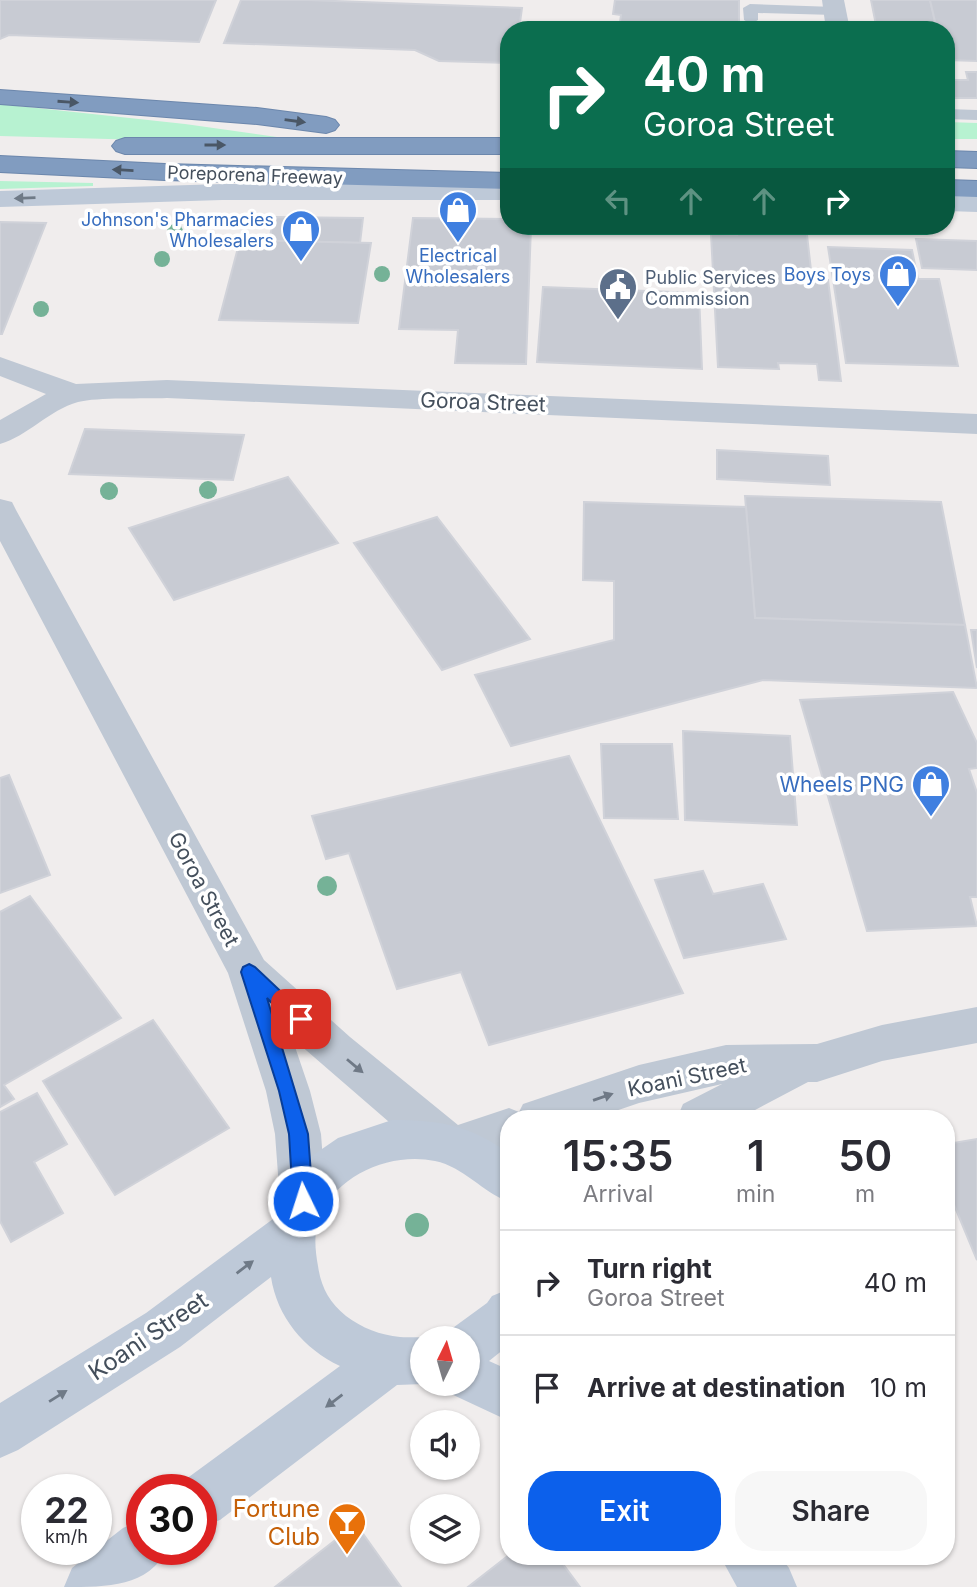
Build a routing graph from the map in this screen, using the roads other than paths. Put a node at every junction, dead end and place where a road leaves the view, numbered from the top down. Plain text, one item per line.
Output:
1 (835, 14) edge
2 (751, 20) dead end
3 (0, 97) edge
4 (955, 114) edge
5 (977, 115) edge
6 (0, 145) edge
7 (465, 145) junction
8 (500, 146) edge
9 (955, 159) edge
10 (977, 160) edge
11 (0, 164) edge
12 (500, 187) edge
13 (500, 188) edge
14 (955, 188) edge
15 (977, 189) edge
16 (0, 199) edge
17 (955, 203) edge
18 (977, 204) edge
19 (0, 366) edge
20 (72, 393) junction
21 (977, 424) edge
22 (0, 434) edge
23 (0, 510) edge
24 (249, 972) junction
25 (977, 1025) edge
26 (799, 1065) junction
27 (563, 1110) edge
28 (714, 1110) edge
29 (500, 1130) edge
30 (451, 1142) junction
31 (500, 1173) edge
32 (297, 1217) junction
33 (500, 1323) edge
34 (480, 1338) edge
35 (405, 1361) edge
36 (480, 1382) edge
37 (500, 1392) edge
38 (0, 1432) edge
39 (217, 1491) edge
40 (126, 1559) edge
41 (90, 1587) edge

1 - 2 lane
3 -> 7 highway
4 - 5 lane
6 -> 7 highway, Poreporena Freeway
7 - 8 highway, Poreporena Freeway
9 - 10 highway
12 -> 11 highway, Poreporena Freeway
13 -> 16 street
14 - 15 highway
17 - 18 street
19 - 20 street
20 - 21 street, Goroa Street
20 - 22 street, Goroa Street
23 - 24 street, Goroa Street
24 -> 30 street, Goroa Street
24 - 32 street, Goroa Street
25 - 26 street, Koani Street
27 -> 26 street, Koani Street
26 - 28 street, Koani Street
29 - 30 street
30 - 31 street
30 - 32 street, Koani Street
32 - 35 street
38 -> 32 street, Koani Street
33 - 34 street
35 -> 39 street
36 - 37 street
40 - 41 street

